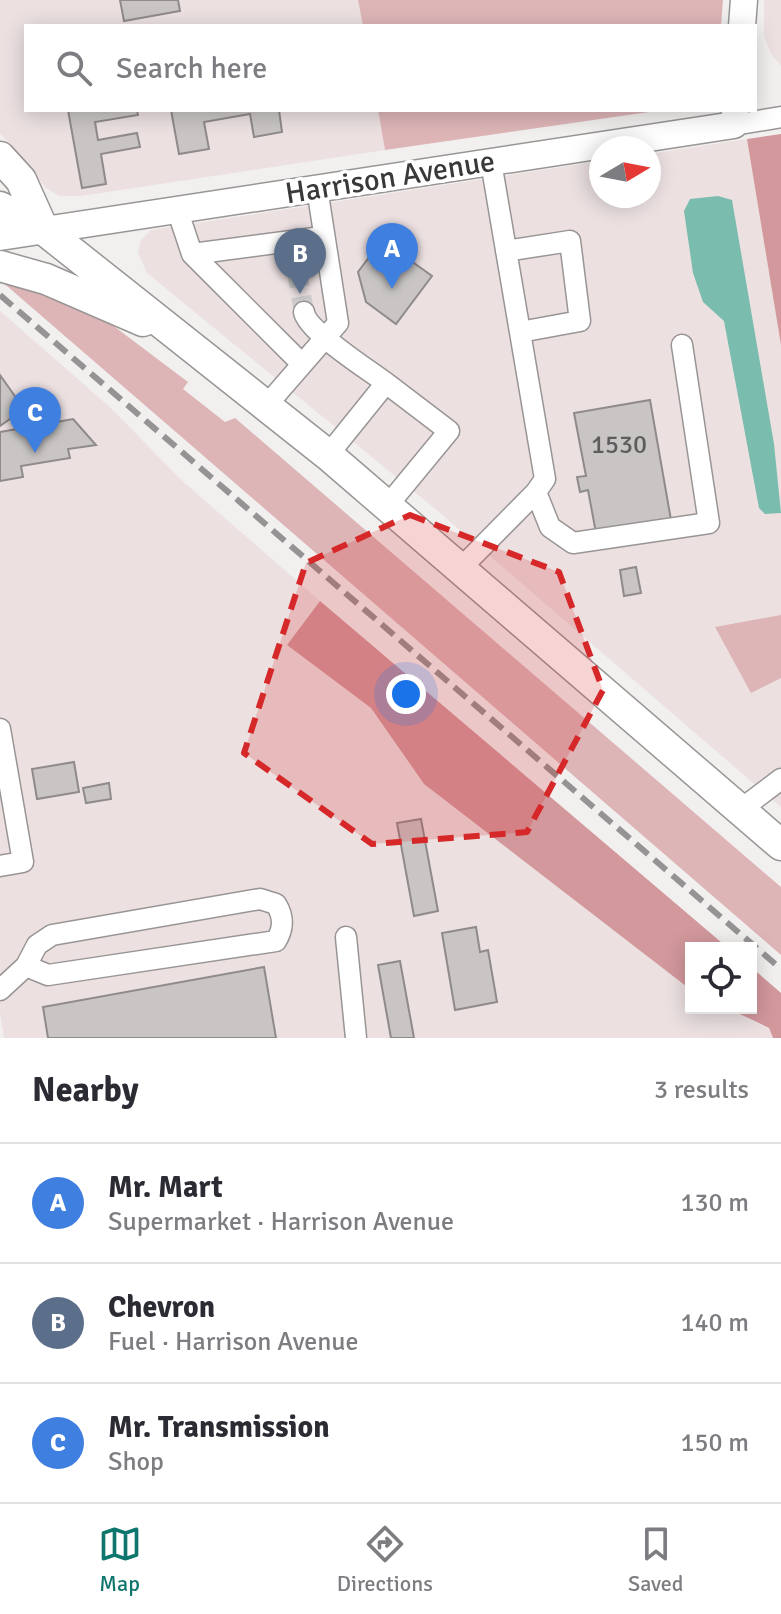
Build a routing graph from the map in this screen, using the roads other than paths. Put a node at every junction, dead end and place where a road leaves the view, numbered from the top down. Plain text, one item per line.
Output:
1 (744, 0) edge
2 (742, 24) edge
3 (735, 117) edge
4 (781, 117) edge
5 (0, 157) edge
6 (491, 162) junction
7 (317, 188) junction
8 (0, 207) edge
9 (177, 209) junction
10 (43, 229) junction
11 (0, 237) edge
12 (322, 237) junction
13 (291, 242) junction
14 (506, 251) junction
15 (192, 254) junction
16 (0, 266) edge
17 (296, 267) tunnel mouth
18 (304, 312) tunnel mouth
19 (520, 332) junction
20 (325, 336) junction
21 (184, 338) junction
22 (682, 345) dead end
23 (301, 363) junction
24 (386, 383) junction
25 (266, 406) junction
26 (328, 455) junction
27 (536, 492) junction
28 (388, 505) junction
29 (461, 568) junction
30 (0, 729) edge
31 (781, 779) edge
32 (740, 810) junction
33 (781, 845) edge
34 (0, 866) edge
35 (346, 937) dead end
36 (26, 966) junction
37 (0, 990) edge
38 (356, 1038) edge

1 - 2 main road
3 - 4 street, Harrison Avenue
3 - 6 main road, Harrison Avenue
5 - 10 highway
6 - 7 main road, Harrison Avenue
6 - 14 street
7 - 9 main road, Harrison Avenue
7 - 12 street
8 - 10 highway
9 - 10 main road, Harrison Avenue
9 - 15 street
10 - 11 main road, Harrison Avenue
10 - 21 highway
12 - 13 street
12 - 20 street
13 - 15 street
13 - 17 street
14 - 19 street
14 - 19 street
15 - 23 street
16 - 21 highway
18 - 20 street
19 - 27 street
20 - 23 street
20 - 24 street
21 - 25 highway
22 - 27 street
23 - 25 street
24 - 26 street
24 - 28 street
25 - 26 highway
26 - 28 highway
27 - 29 street
28 - 29 highway
29 - 32 highway
30 - 34 street
31 - 32 street
32 - 33 highway
35 - 38 street
36 - 36 street
36 - 37 street

